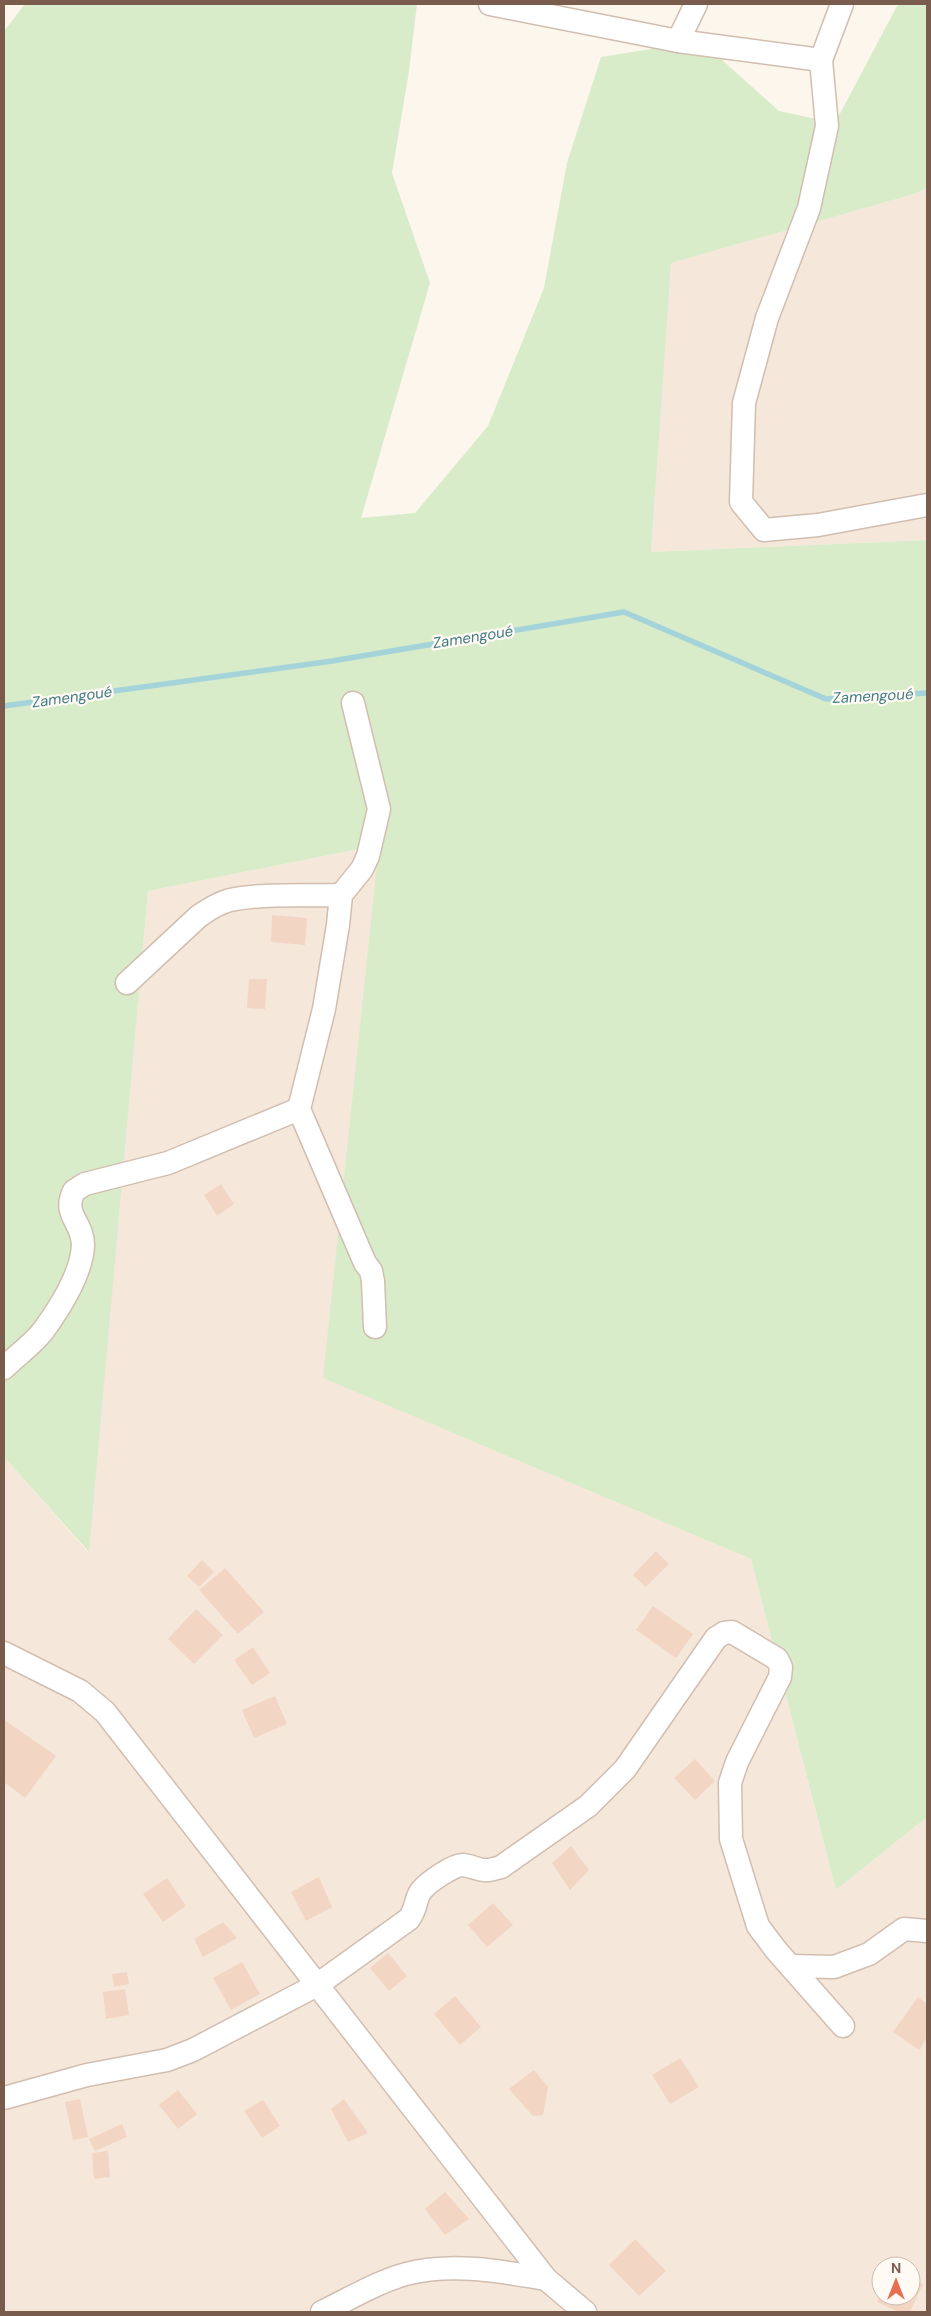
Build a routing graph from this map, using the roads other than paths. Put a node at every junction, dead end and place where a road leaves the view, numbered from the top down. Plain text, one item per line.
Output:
1 (490, 4) edge
2 (696, 4) edge
3 (842, 4) edge
4 (678, 41) junction
5 (822, 60) junction
6 (927, 505) edge
7 (353, 704) dead end
8 (341, 895) junction
9 (127, 983) dead end
10 (299, 1109) junction
11 (375, 1327) dead end
12 (4, 1368) edge
13 (4, 1653) edge
14 (927, 1931) edge
15 (790, 1966) junction
16 (317, 1985) junction
17 (843, 2026) dead end
18 (4, 2098) edge
19 (546, 2279) junction
20 (322, 2312) edge
21 (584, 2312) edge

1 - 4 street
2 - 4 street
3 - 5 street
4 - 5 street
5 - 6 street
7 - 8 street
8 - 9 street
8 - 10 street
10 - 11 street
10 - 12 street
13 - 16 street
14 - 15 street
15 - 16 street
15 - 17 street
16 - 18 street
16 - 19 street
19 - 20 street
19 - 21 street

